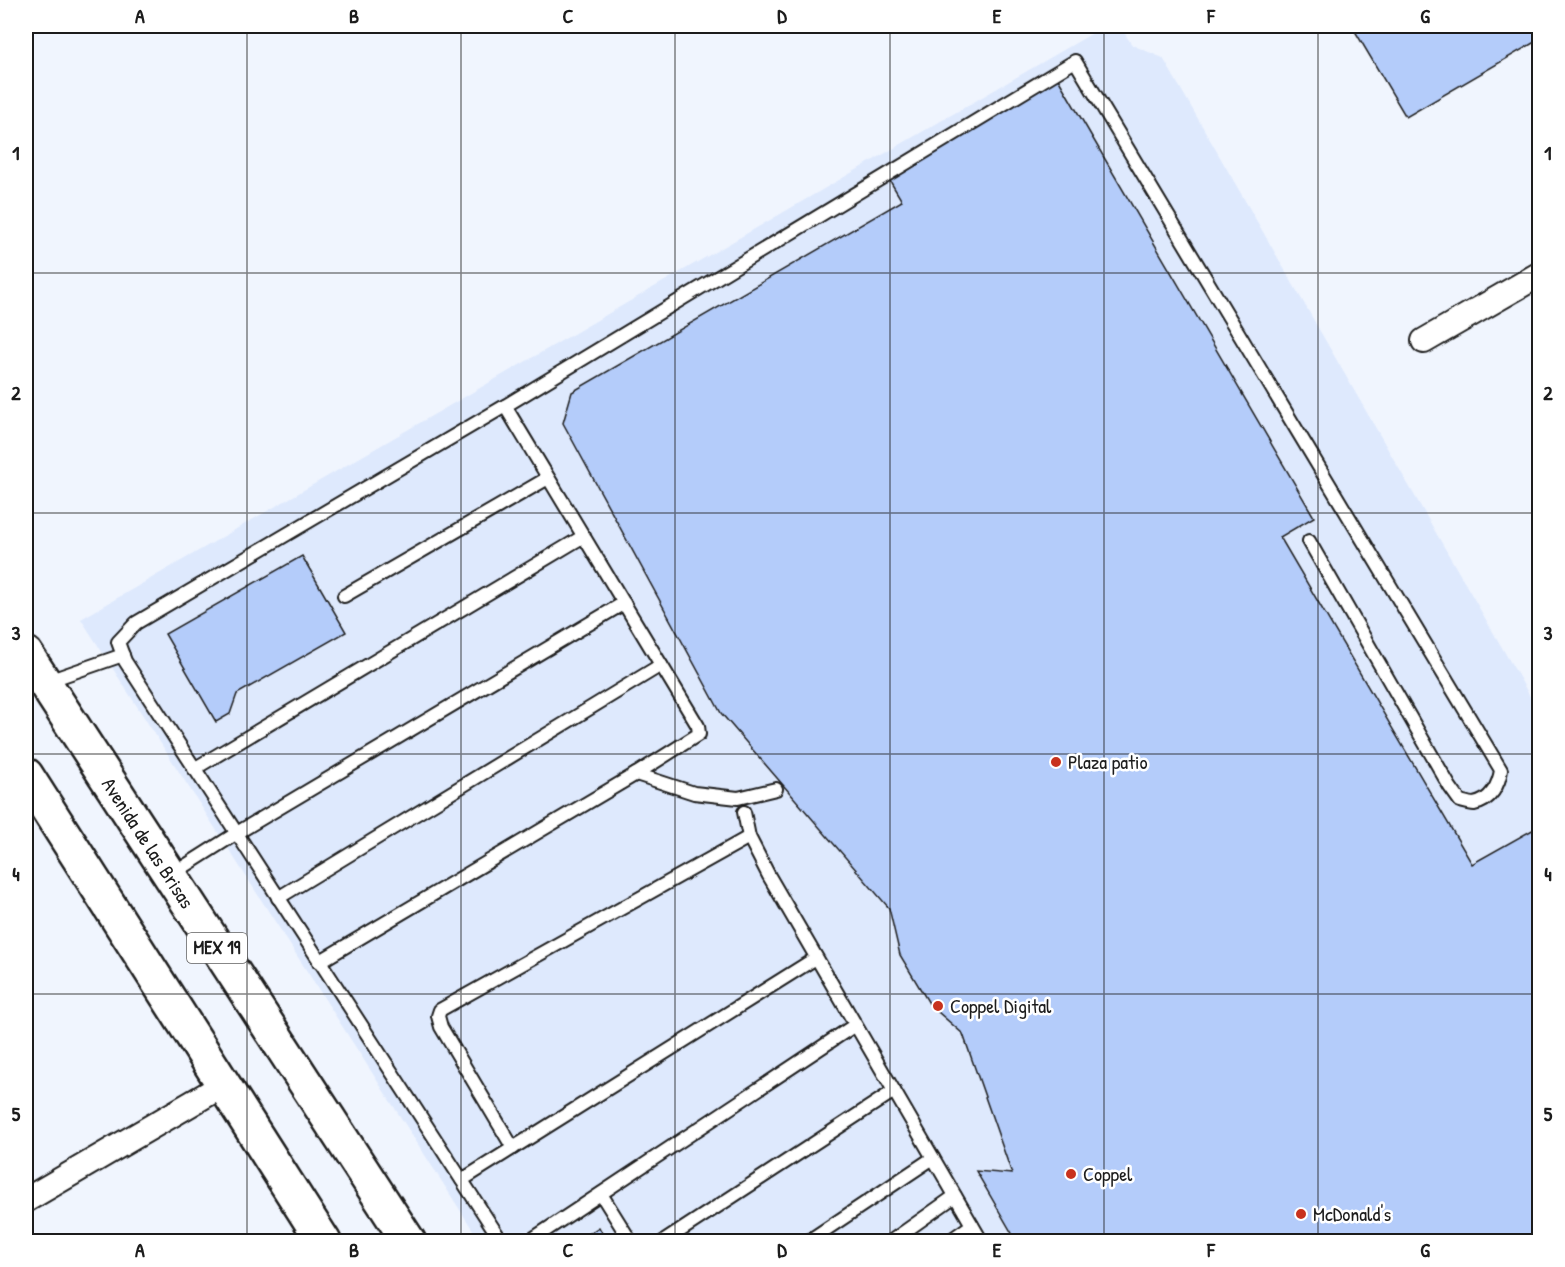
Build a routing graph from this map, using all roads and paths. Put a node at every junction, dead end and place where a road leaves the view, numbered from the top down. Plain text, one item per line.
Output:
1 (1539, 274) edge
2 (1424, 341) dead end
3 (505, 406) junction
4 (548, 478) junction
5 (584, 536) junction
6 (1309, 541) dead end
7 (344, 596) dead end
8 (624, 603) junction
9 (26, 654) edge
10 (123, 655) junction
11 (661, 665) junction
12 (44, 683) junction
13 (194, 769) junction
14 (636, 774) junction
15 (26, 775) edge
16 (776, 789) dead end
17 (744, 812) dead end
18 (237, 833) junction
19 (749, 837) junction
20 (170, 876) junction
21 (278, 898) junction
22 (816, 958) junction
23 (319, 962) junction
24 (855, 1025) junction
25 (223, 1085) junction
26 (894, 1091) junction
27 (513, 1148) junction
28 (933, 1158) junction
29 (462, 1180) junction
30 (601, 1194) junction
31 (955, 1196) junction
32 (26, 1200) edge
33 (972, 1225) junction
34 (324, 1242) edge
35 (409, 1242) edge
36 (502, 1242) edge
37 (528, 1242) edge
38 (631, 1242) edge
39 (663, 1242) edge
40 (807, 1242) edge
41 (890, 1242) edge
42 (948, 1242) edge
43 (982, 1242) edge

1 - 2 street
3 - 4 lane
3 - 6 lane
3 - 10 lane
4 - 5 lane
4 - 7 lane
5 - 8 lane
5 - 13 lane
8 - 11 lane
8 - 18 lane
9 - 12 main road, Avenida de las Brisas / MEX 19
10 - 12 lane
10 - 13 lane
11 - 14 lane
11 - 21 lane
12 - 20 main road, Avenida de las Brisas / MEX 19
13 - 18 lane
14 - 16 lane
14 - 23 lane
15 - 25 main road
17 - 19 lane
18 - 20 lane
18 - 21 lane
19 - 22 lane
19 - 27 lane
20 - 35 main road, Avenida de las Brisas / MEX 19
21 - 23 lane
22 - 24 lane
22 - 27 lane
23 - 29 lane
24 - 26 lane
24 - 30 lane
25 - 32 street
25 - 34 main road
26 - 28 lane
26 - 39 lane
27 - 29 lane
28 - 31 lane
28 - 40 lane
29 - 36 lane
30 - 37 lane
30 - 38 lane
31 - 33 lane
31 - 41 lane
33 - 42 lane
33 - 43 lane

